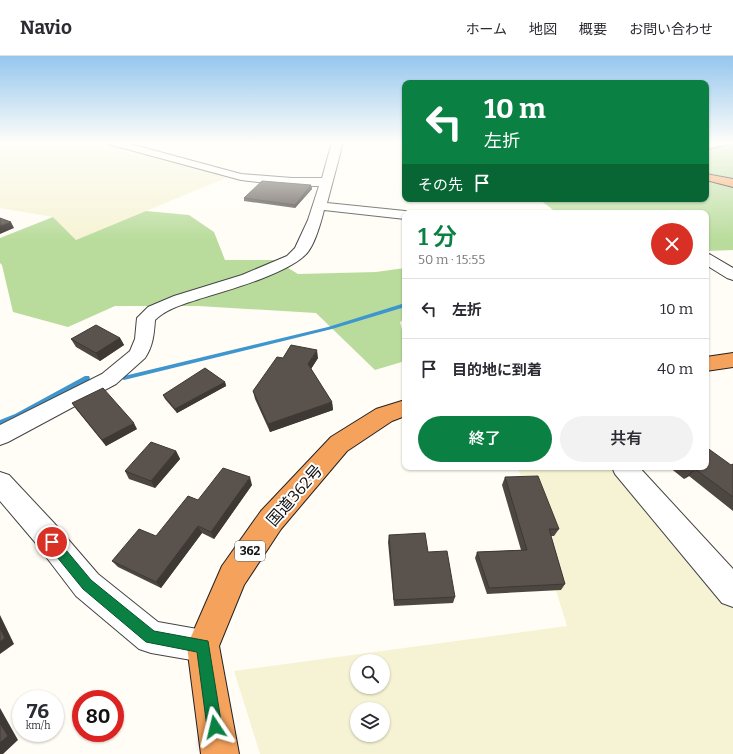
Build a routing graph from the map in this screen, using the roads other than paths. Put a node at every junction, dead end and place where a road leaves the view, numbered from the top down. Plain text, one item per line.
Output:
1 (233, 175) edge
2 (328, 175) edge
3 (709, 177) edge
4 (326, 182) junction
5 (733, 183) edge
6 (319, 206) junction
7 (402, 215) edge
8 (709, 260) edge
9 (733, 275) edge
10 (733, 360) edge
11 (709, 364) edge
12 (402, 409) edge
13 (0, 436) edge
14 (627, 470) edge
15 (0, 483) edge
16 (733, 592) edge
17 (203, 646) junction
18 (220, 754) edge

1 - 4 street
2 - 4 street
3 - 5 highway
4 - 6 street
6 - 7 street
6 - 13 street
8 - 9 street
10 - 11 highway
12 - 17 highway, 国道362号 / 362
14 - 16 street
15 - 17 street
17 - 18 highway

